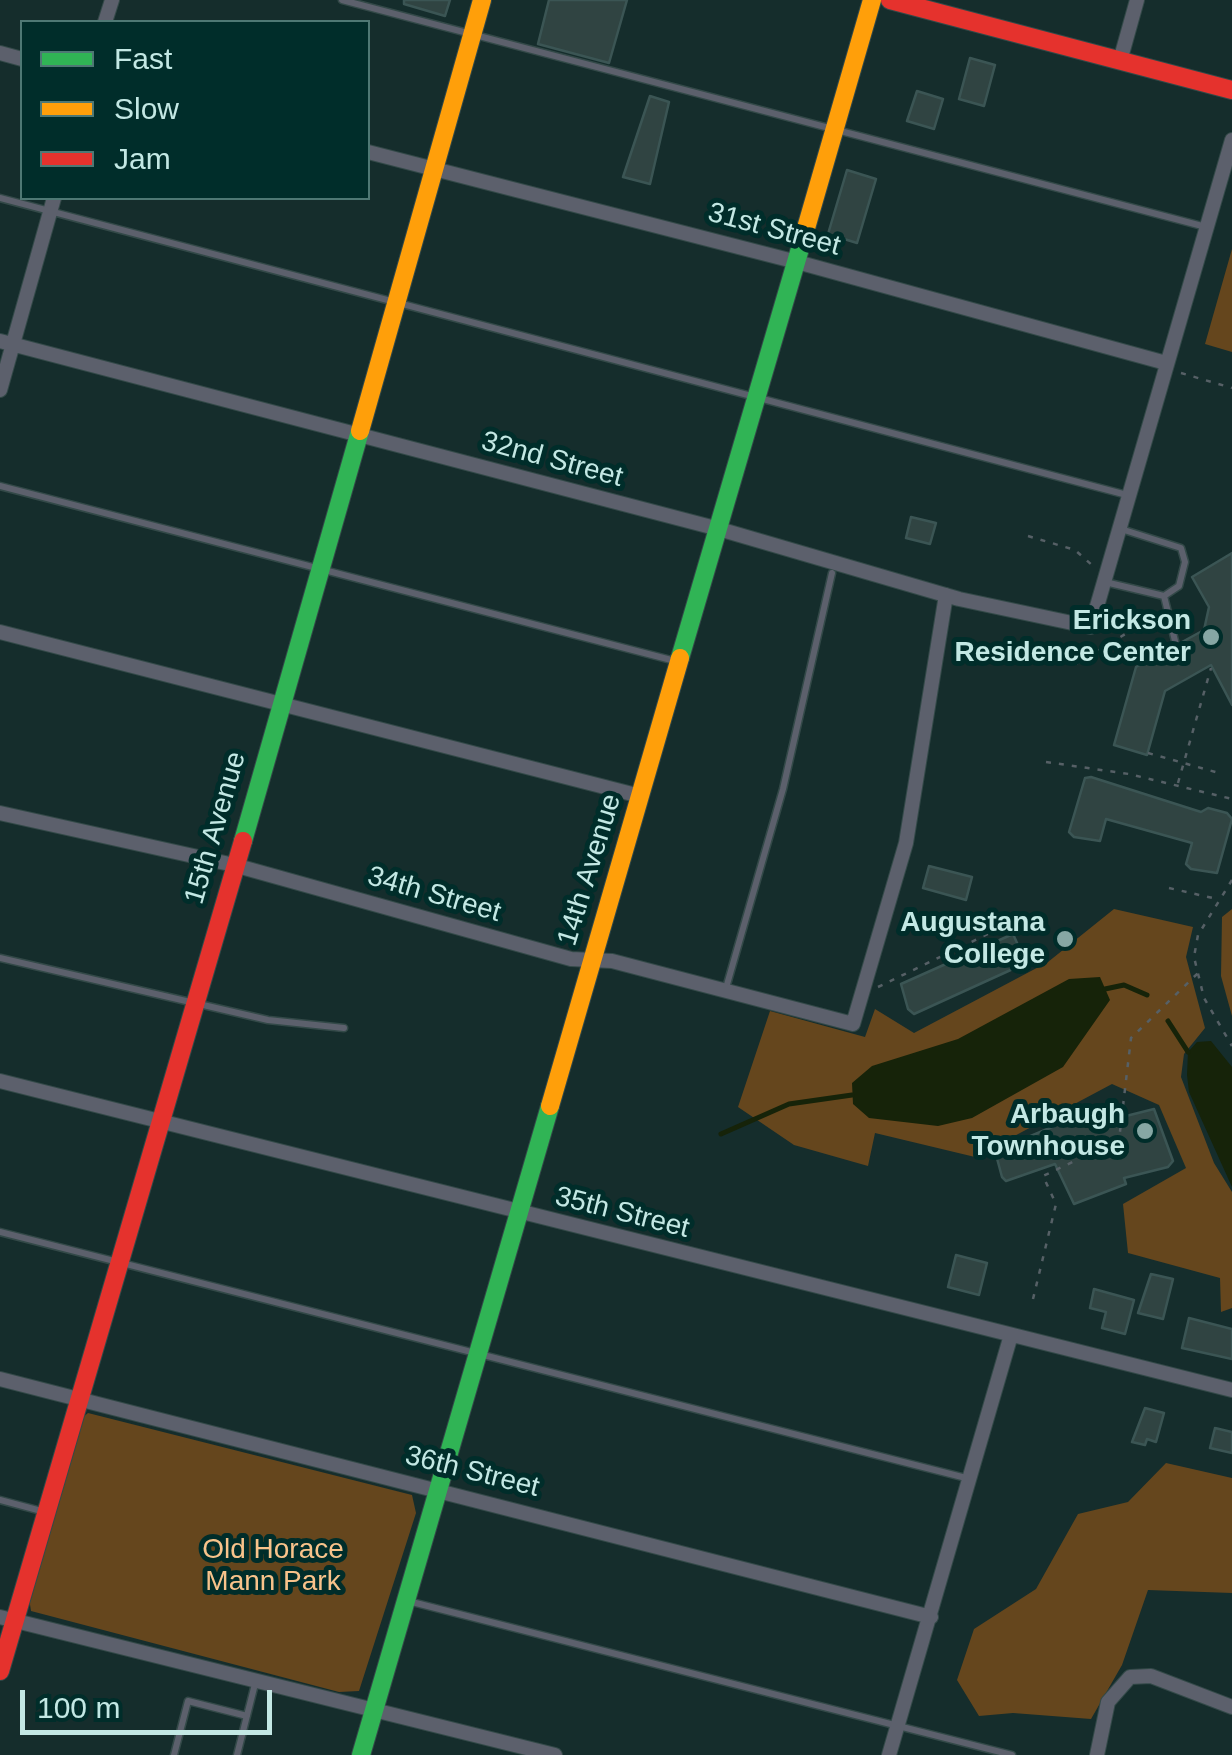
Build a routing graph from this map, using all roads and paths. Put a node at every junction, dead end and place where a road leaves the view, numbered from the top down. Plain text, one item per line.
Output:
1 (342, 0) edge
2 (482, 0) edge
3 (872, 0) edge
4 (890, 0) edge
5 (1138, 0) edge
6 (472, 34) junction
7 (1120, 61) junction
8 (1232, 90) edge
9 (836, 130) junction
10 (1232, 140) edge
11 (370, 153) edge
12 (434, 170) junction
13 (0, 198) edge
14 (52, 204) edge
15 (1207, 228) junction
16 (797, 262) junction
17 (396, 302) junction
18 (7, 343) edge
19 (1166, 366) junction
20 (1232, 388) edge
21 (0, 390) edge
22 (758, 396) junction
23 (356, 435) junction
24 (0, 486) edge
25 (1127, 495) junction
26 (1118, 529) junction
27 (719, 530) junction
28 (1028, 536) dead end
29 (318, 568) junction
30 (832, 573) dead end
31 (1104, 580) junction
32 (946, 595) junction
33 (1164, 596) junction
34 (1165, 610) junction
35 (0, 632) edge
36 (1176, 645) dead end
37 (680, 662) junction
38 (1076, 664) dead end
39 (1211, 668) dead end
40 (280, 704) junction
41 (1148, 752) dead end
42 (1046, 762) dead end
43 (1183, 764) junction
44 (1219, 773) dead end
45 (1178, 784) junction
46 (640, 796) junction
47 (1232, 800) edge
48 (0, 813) edge
49 (234, 865) junction
50 (1232, 880) edge
51 (1170, 888) dead end
52 (1218, 900) junction
53 (1025, 916) dead end
54 (0, 958) edge
55 (592, 959) junction
56 (1198, 973) junction
57 (865, 985) junction
58 (725, 992) junction
59 (195, 1005) junction
60 (344, 1028) dead end
61 (1232, 1046) edge
62 (0, 1081) edge
63 (164, 1123) junction
64 (518, 1212) junction
65 (0, 1232) edge
66 (120, 1263) junction
67 (1033, 1299) dead end
68 (1012, 1336) junction
69 (479, 1352) junction
70 (0, 1378) edge
71 (1232, 1390) edge
72 (78, 1398) junction
73 (971, 1480) junction
74 (439, 1488) junction
75 (0, 1500) edge
76 (46, 1512) junction
77 (406, 1600) junction
78 (932, 1616) junction
79 (7, 1619) edge
80 (0, 1671) edge
81 (256, 1678) junction
82 (1232, 1707) edge
83 (373, 1709) junction
84 (247, 1716) junction
85 (898, 1724) junction
86 (174, 1755) edge
87 (237, 1755) edge
88 (361, 1755) edge
89 (555, 1755) edge
90 (889, 1755) edge
91 (1012, 1755) edge
92 (1097, 1755) edge

1 - 6 lane
2 - 6 street, 15th Avenue
3 - 9 street, 14th Avenue
4 - 7 street
5 - 7 street
6 - 9 lane
6 - 12 street, 15th Avenue
7 - 8 street
9 - 15 lane
9 - 16 street, 14th Avenue
10 - 15 street
11 - 12 street, 31st Street
12 - 16 street, 31st Street
12 - 17 street, 15th Avenue
13 - 14 lane
14 - 17 lane
14 - 18 street
15 - 19 street
16 - 19 street, 31st Street
16 - 22 street, 14th Avenue
17 - 22 lane
17 - 23 street, 15th Avenue
18 - 21 street
18 - 23 street, 32nd Street
19 - 20 path
19 - 25 street
22 - 25 lane
22 - 27 street, 14th Avenue
23 - 27 street, 32nd Street
23 - 29 street, 15th Avenue
24 - 29 lane
25 - 26 street
26 - 31 street
26 - 33 lane
27 - 32 street, 32nd Street
27 - 37 street, 14th Avenue
28 - 31 path
29 - 37 lane
29 - 40 street, 15th Avenue
30 - 58 lane
31 - 32 street, 32nd Street
31 - 33 lane
32 - 57 street
33 - 34 lane
34 - 36 lane
34 - 38 path
35 - 40 street
37 - 46 street, 14th Avenue
39 - 43 path
40 - 46 street
40 - 49 street, 15th Avenue
41 - 43 path
42 - 45 path
43 - 44 path
43 - 45 path
45 - 47 path
46 - 55 street, 14th Avenue
48 - 49 street, 34th Street
49 - 55 street, 34th Street
49 - 59 street, 15th Avenue
50 - 52 path
51 - 52 path
52 - 56 path
53 - 57 path
54 - 59 lane
55 - 58 street, 34th Street
55 - 64 street, 14th Avenue
56 - 61 path
56 - 67 path
57 - 58 street, 34th Street
59 - 60 lane
59 - 63 street, 15th Avenue
62 - 63 street, 35th Street
63 - 64 street, 35th Street
63 - 66 street, 15th Avenue
64 - 68 street, 35th Street
64 - 69 street, 14th Avenue
65 - 66 lane
66 - 69 lane
66 - 72 street, 15th Avenue
68 - 71 street, 35th Street
68 - 73 street
69 - 73 lane
69 - 74 street, 14th Avenue
70 - 72 street, 36th Street
72 - 74 street, 36th Street
72 - 76 street, 15th Avenue
73 - 78 street
74 - 77 street, 14th Avenue
74 - 78 street, 36th Street
75 - 76 lane
76 - 79 street, 15th Avenue
77 - 83 street, 14th Avenue
77 - 85 lane
78 - 85 street
79 - 80 street, 15th Avenue
79 - 81 street
81 - 83 street
81 - 84 lane
82 - 92 street
83 - 88 street, 14th Avenue
83 - 89 street
84 - 86 lane
84 - 87 lane
85 - 90 street
85 - 91 lane

